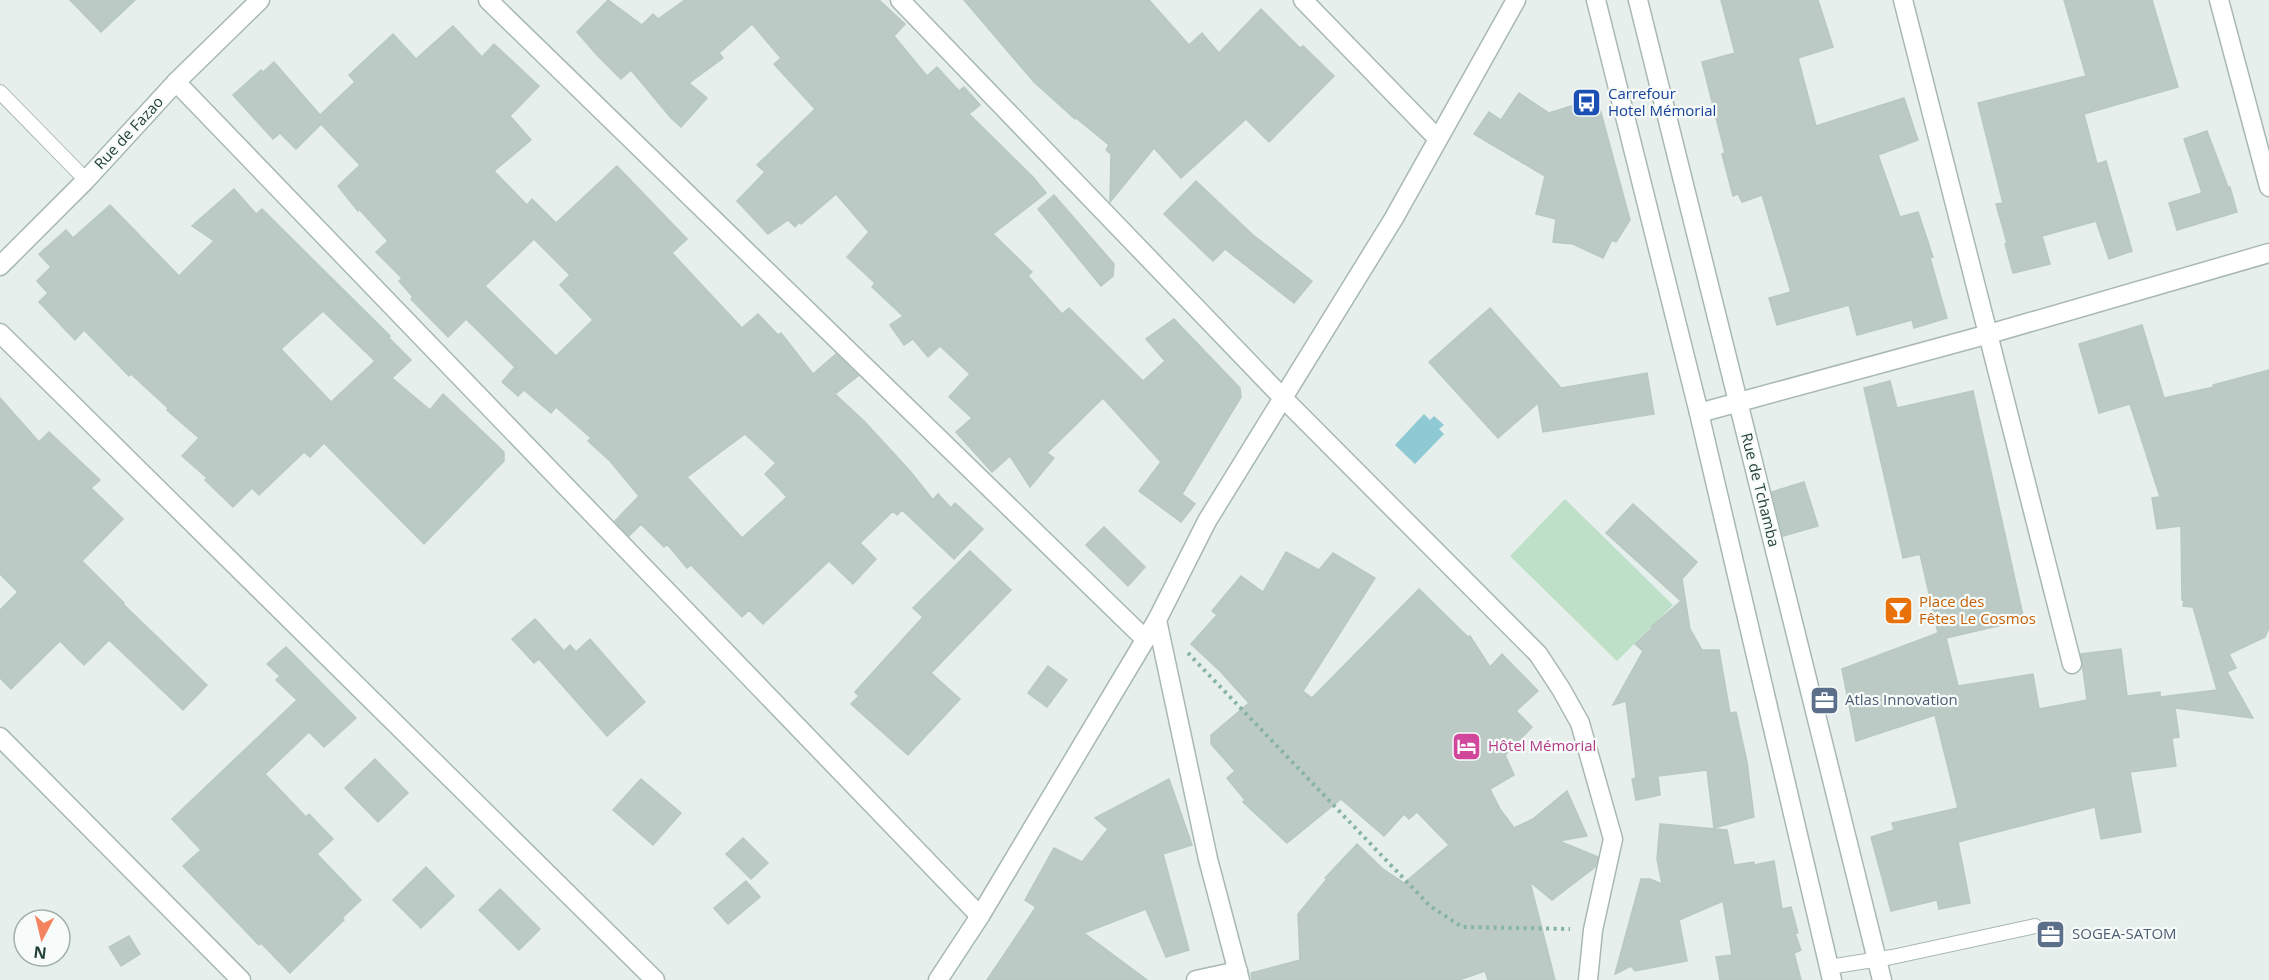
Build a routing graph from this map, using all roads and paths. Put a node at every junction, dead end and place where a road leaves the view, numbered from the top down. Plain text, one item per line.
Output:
1 (260, 0) edge
2 (488, 0) edge
3 (900, 0) edge
4 (1303, 0) edge
5 (1516, 0) edge
6 (1596, 0) edge
7 (1638, 0) edge
8 (1904, 0) edge
9 (2219, 0) edge
10 (176, 82) junction
11 (0, 92) edge
12 (1437, 138) junction
13 (86, 180) junction
14 (2269, 187) edge
15 (2269, 253) edge
16 (0, 266) edge
17 (0, 333) edge
18 (1989, 334) junction
19 (1284, 399) junction
20 (1738, 403) junction
21 (1699, 413) junction
22 (1156, 620) junction
23 (1145, 639) junction
24 (2072, 664) dead end
25 (0, 737) edge
26 (980, 916) junction
27 (2035, 926) dead end
28 (1593, 930) junction
29 (1876, 959) junction
30 (1831, 974) edge
31 (1239, 975) edge
32 (241, 980) edge
33 (655, 980) edge
34 (938, 980) edge
35 (1196, 980) edge
36 (1587, 980) edge
37 (1882, 980) edge

1 - 10 street, Rue de Fazao
2 - 23 street
3 - 19 street
4 - 12 street
5 - 12 street
6 - 21 street
7 - 20 street, Rue de Tchamba
8 - 18 street
9 - 14 street
10 - 13 street, Rue de Fazao
10 - 26 street
11 - 13 lane
12 - 19 street
13 - 16 street, Rue de Fazao
15 - 18 street
17 - 33 street
18 - 20 street
18 - 24 street
19 - 22 street
19 - 28 street
20 - 21 street
20 - 29 street, Rue de Tchamba
21 - 30 street
22 - 23 street
22 - 28 path
22 - 31 street
23 - 26 street
25 - 32 street
26 - 34 street
27 - 29 lane
28 - 36 street
29 - 30 lane
29 - 37 street, Rue de Tchamba
31 - 35 street

